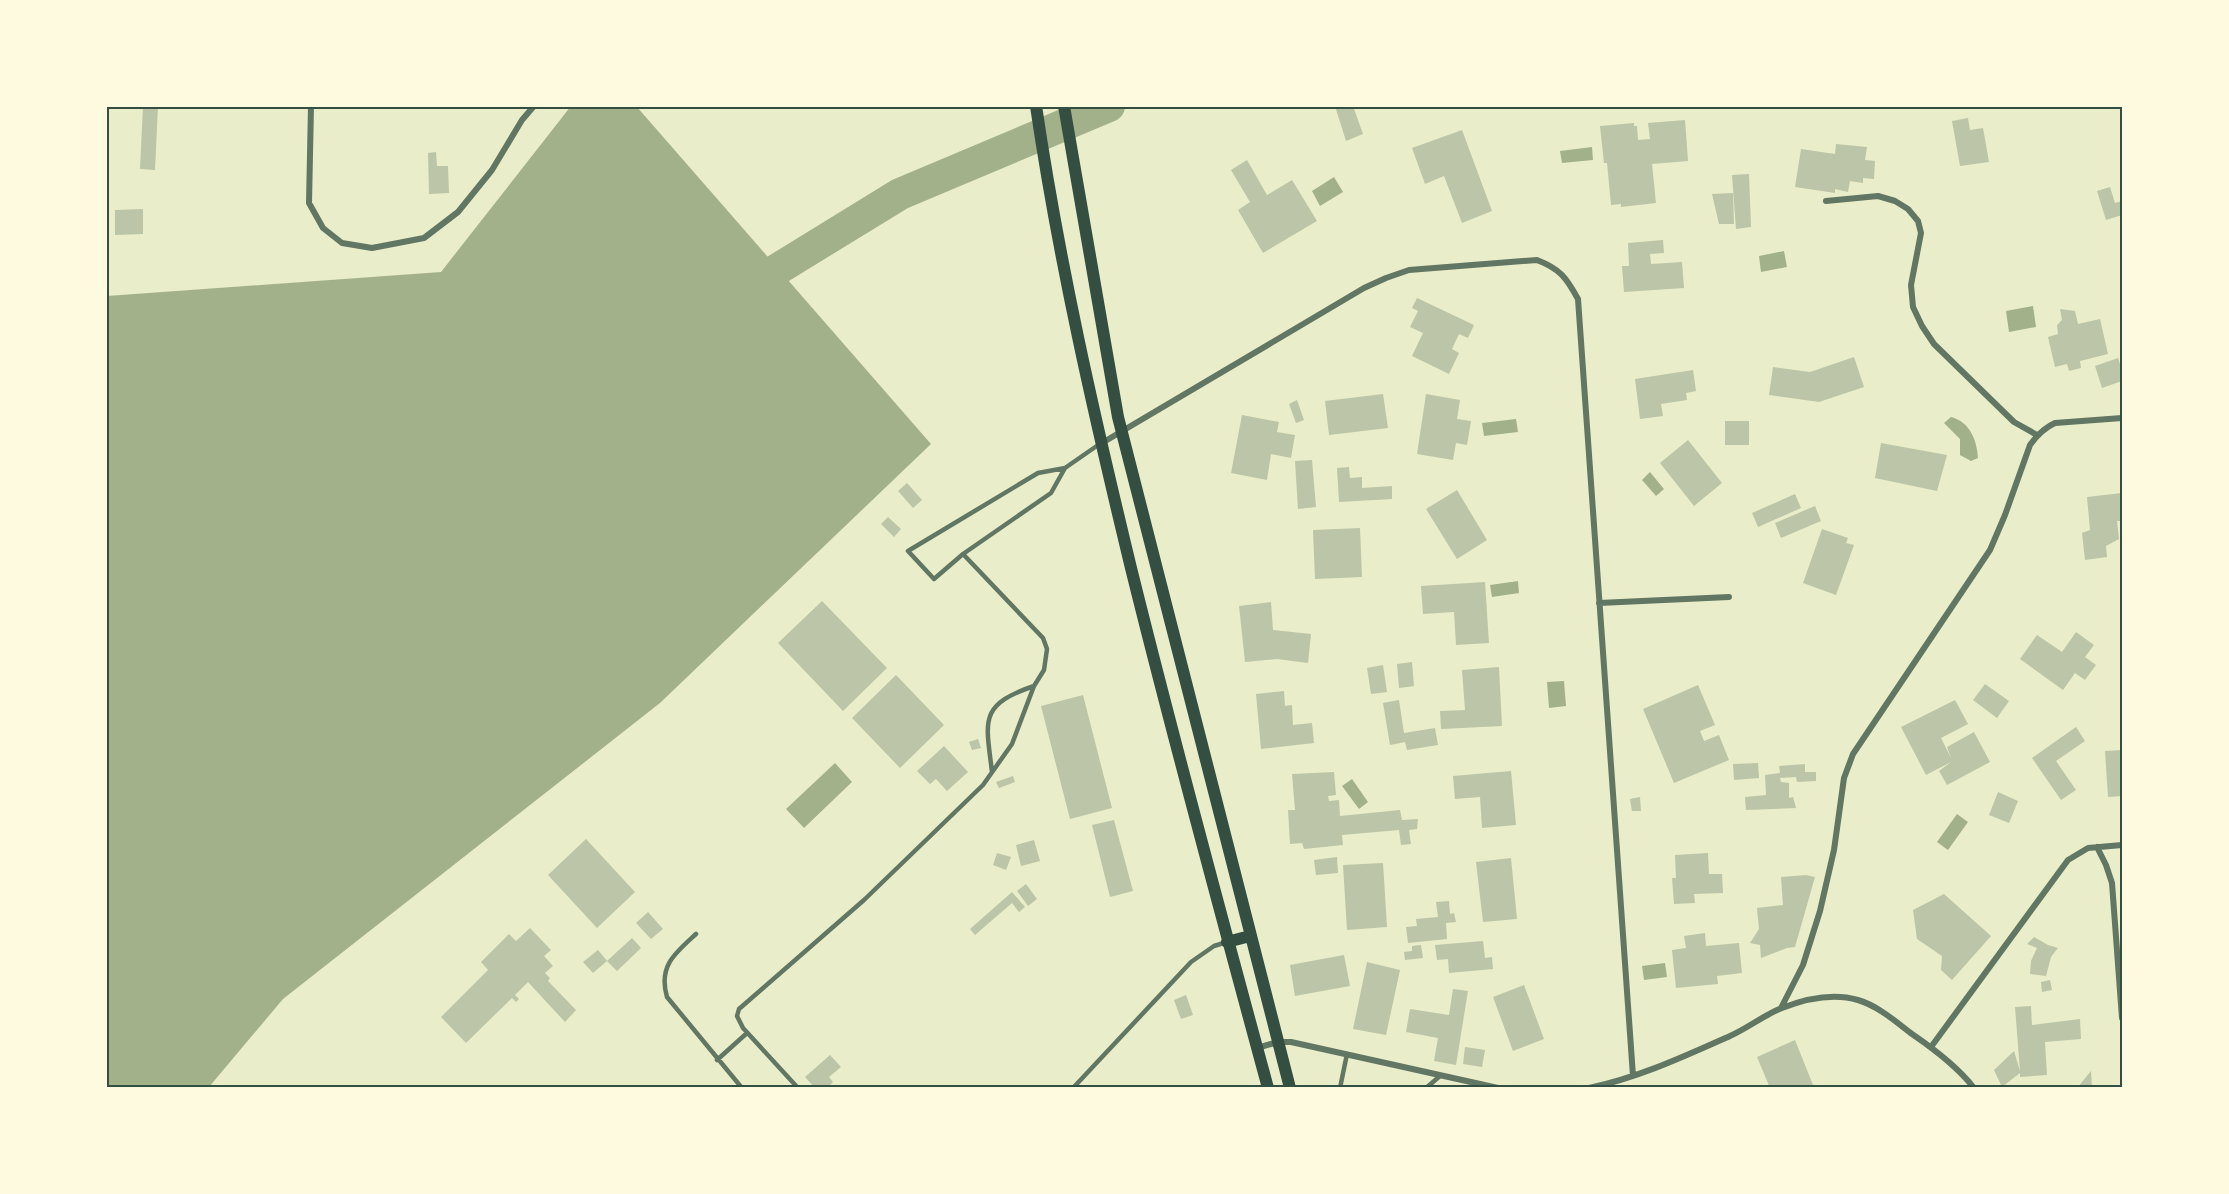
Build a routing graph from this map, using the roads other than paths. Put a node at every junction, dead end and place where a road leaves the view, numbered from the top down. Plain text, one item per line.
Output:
1 (311, 106) edge
2 (534, 106) edge
3 (1036, 106) edge
4 (1064, 106) edge
5 (1826, 201) dead end
6 (2122, 418) edge
7 (1122, 431) junction
8 (2037, 435) junction
9 (1101, 443) junction
10 (1065, 468) junction
11 (963, 554) junction
12 (1729, 597) dead end
13 (1599, 603) junction
14 (1034, 686) junction
15 (992, 772) junction
16 (2122, 845) edge
17 (2097, 846) junction
18 (696, 934) dead end
19 (1250, 936) junction
20 (1227, 942) junction
21 (1781, 1008) junction
22 (2122, 1018) edge
23 (747, 1033) junction
24 (1278, 1041) junction
25 (1931, 1047) junction
26 (1257, 1048) junction
27 (1347, 1054) junction
28 (717, 1060) junction
29 (1440, 1076) junction
30 (1633, 1076) junction
31 (1340, 1087) edge
32 (742, 1088) edge
33 (798, 1088) edge
34 (1073, 1088) edge
35 (1268, 1088) edge
36 (1290, 1088) edge
37 (1426, 1088) edge
38 (1498, 1088) edge
39 (1589, 1088) edge
40 (1974, 1088) edge

1 - 2 street
3 - 9 main road
4 - 7 main road
5 - 8 street
6 - 8 street
7 - 9 street
7 - 13 street
7 - 19 main road
8 - 21 street
9 - 10 lane
9 - 20 main road
10 - 11 lane
10 - 11 lane
11 - 14 lane
12 - 13 street
13 - 30 street
14 - 15 lane
14 - 15 lane
15 - 23 lane
16 - 17 street
17 - 22 street
17 - 25 street
18 - 28 lane
19 - 20 main road
19 - 24 main road
20 - 26 main road
20 - 34 lane
21 - 25 street
21 - 30 street
23 - 28 lane
23 - 33 lane
24 - 26 street
24 - 27 street
24 - 36 main road
25 - 40 street
26 - 35 main road
27 - 29 street
27 - 31 lane
28 - 32 lane
29 - 37 lane
29 - 38 street
30 - 39 street

